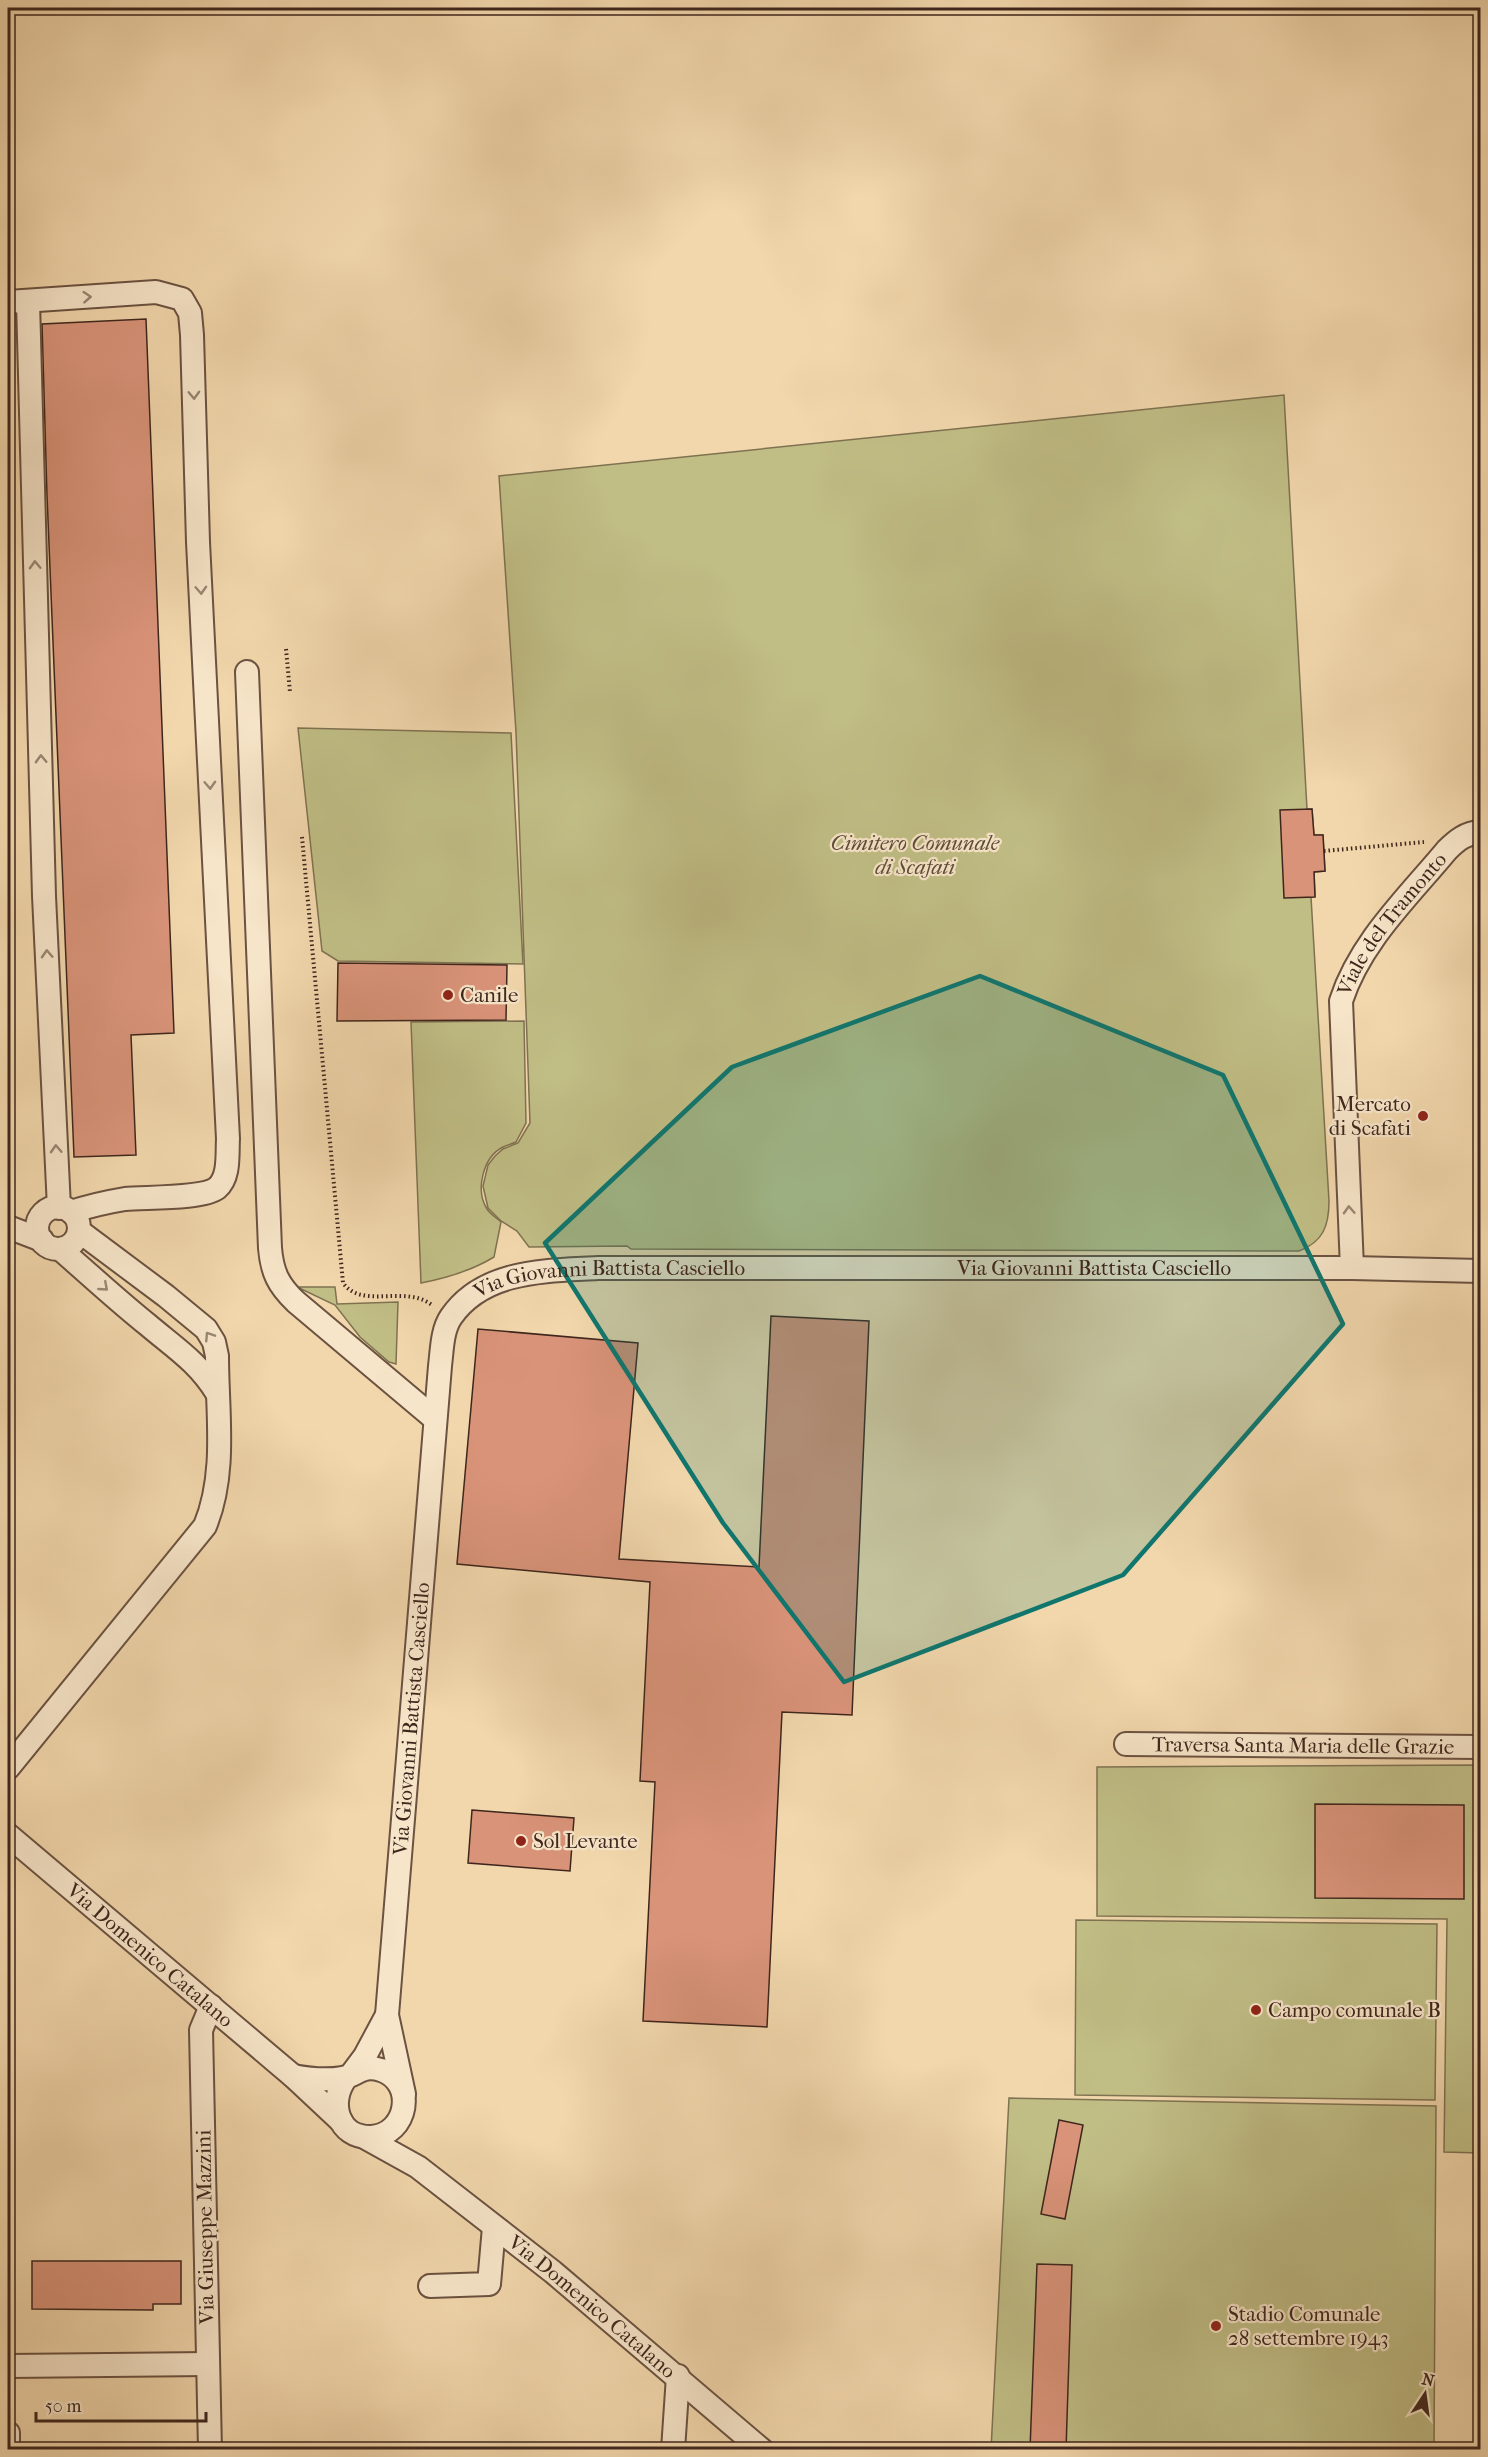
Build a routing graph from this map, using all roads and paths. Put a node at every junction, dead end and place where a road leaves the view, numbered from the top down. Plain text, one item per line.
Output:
1 (18, 301) edge
2 (286, 649) dead end
3 (247, 672) dead end
4 (290, 692) dead end
5 (1480, 832) edge
6 (302, 837) dead end
7 (1458, 840) junction
8 (1324, 851) dead end
9 (63, 1217) junction
10 (8, 1226) edge
11 (51, 1245) junction
12 (1352, 1268) junction
13 (1480, 1271) edge
14 (450, 1318) junction
15 (217, 1392) junction
16 (435, 1419) junction
17 (1126, 1744) dead end
18 (1480, 1747) edge
19 (8, 1768) edge
20 (8, 1835) edge
21 (211, 2006) junction
22 (387, 2015) junction
23 (349, 2075) junction
24 (292, 2076) junction
25 (403, 2104) junction
26 (341, 2121) junction
27 (364, 2137) junction
28 (418, 2167) junction
29 (494, 2227) junction
30 (429, 2286) dead end
31 (208, 2364) junction
32 (8, 2366) edge
33 (678, 2376) junction
34 (8, 2433) edge
35 (8, 2450) edge
36 (210, 2450) edge
37 (673, 2450) edge
38 (762, 2450) edge

9 -> 1 street
1 -> 9 street
2 - 4 path
3 - 16 street
5 - 7 street
6 - 14 path
7 - 8 path
12 -> 7 street, Viale del Tramonto
9 - 10 street
9 - 11 street
9 - 11 street
15 -> 9 street
10 - 11 street
11 -> 15 street
12 - 13 street, Via Giovanni Battista Casciello
12 - 14 street, Via Giovanni Battista Casciello
14 - 16 street, Via Giovanni Battista Casciello
15 - 19 street
16 - 22 street, Via Giovanni Battista Casciello
17 - 18 street, Traversa Santa Maria delle Grazie
20 - 21 street, Via Domenico Catalano
21 - 24 street, Via Domenico Catalano
21 - 31 street, Via Giuseppe Mazzini
22 - 23 street, Via Giovanni Battista Casciello
22 - 25 street, Via Giovanni Battista Casciello
23 - 24 street
23 - 25 street
23 - 26 street
24 - 26 street, Via Domenico Catalano
25 - 27 street
25 - 28 street, Via Domenico Catalano
26 - 27 street, Via Domenico Catalano
27 - 28 street, Via Domenico Catalano
28 - 29 street, Via Domenico Catalano
29 - 30 street
29 - 33 street, Via Domenico Catalano
31 - 32 street
31 - 36 street, Via Giuseppe Mazzini
33 - 37 street
33 - 38 street, Via Domenico Catalano
34 - 35 street

